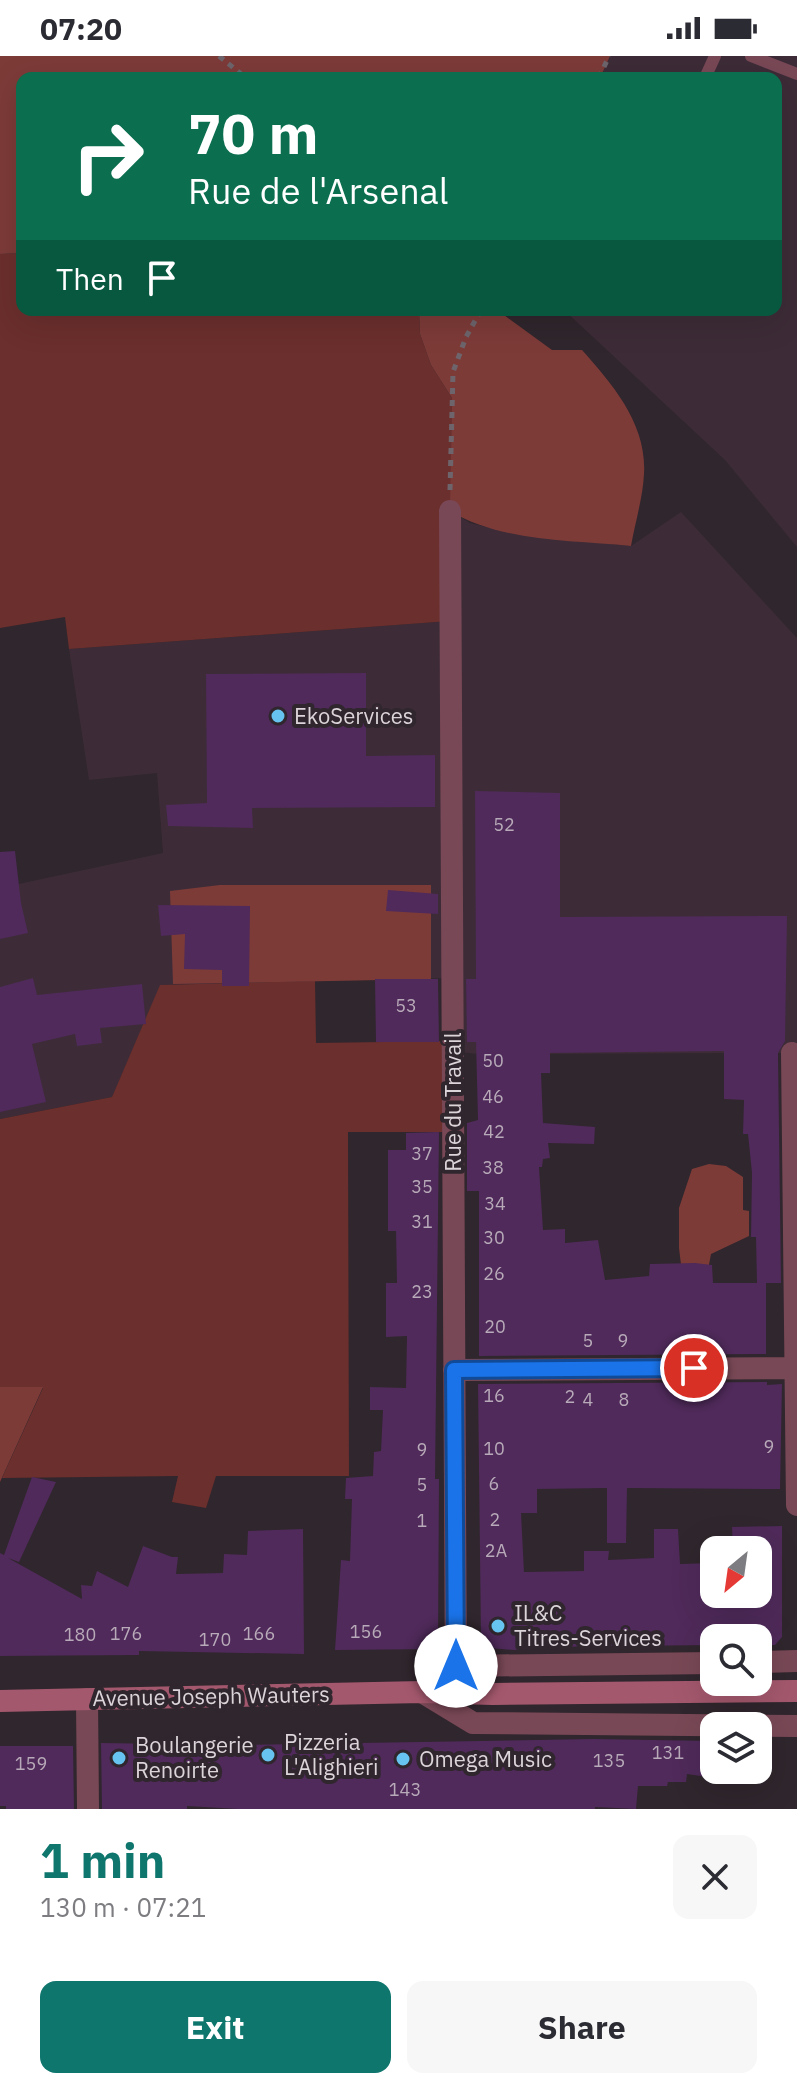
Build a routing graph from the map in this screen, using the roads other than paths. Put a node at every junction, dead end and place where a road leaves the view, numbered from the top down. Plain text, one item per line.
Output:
1 (751, 56) edge
2 (797, 74) edge
3 (450, 511) road end
4 (792, 1053) dead end
5 (795, 1368) junction
6 (454, 1370) junction
7 (797, 1505) edge
8 (797, 1661) edge
9 (772, 1662) edge
10 (700, 1663) edge
11 (456, 1666) junction
12 (797, 1691) edge
13 (422, 1692) junction
14 (456, 1693) junction
15 (87, 1699) junction
16 (0, 1701) edge
17 (797, 1726) edge
18 (88, 1809) edge

1 - 2 lane
3 - 6 street, Rue du Travail
4 - 5 street
5 - 6 street
5 - 7 street
6 - 11 street, Rue du Travail
8 - 9 street
10 - 11 street
11 - 14 street, Rue du Travail
12 - 14 main road, Avenue Joseph Wauters
13 - 14 main road, Avenue Joseph Wauters
13 - 15 main road, Avenue Joseph Wauters
13 - 17 street
15 - 16 main road, Avenue Joseph Wauters
15 - 18 street

